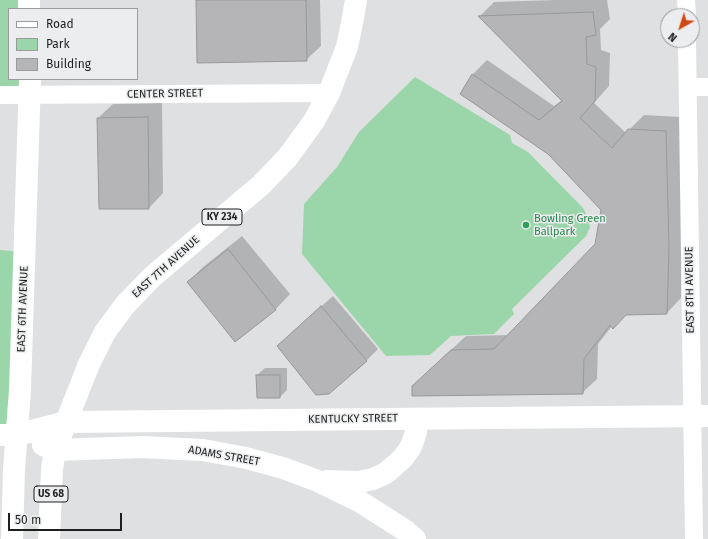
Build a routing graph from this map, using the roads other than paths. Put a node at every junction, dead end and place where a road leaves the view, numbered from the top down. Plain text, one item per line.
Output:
1 (356, 0) edge
2 (687, 48) edge
3 (30, 87) edge
4 (688, 87) junction
5 (708, 87) edge
6 (329, 93) junction
7 (0, 95) edge
8 (700, 416) edge
9 (415, 418) junction
10 (66, 422) junction
11 (9, 435) edge
12 (55, 450) junction
13 (318, 481) junction
14 (12, 539) edge
15 (49, 539) edge
16 (415, 539) edge
17 (694, 539) edge

1 - 6 main road, EAST 7TH AVENUE / KY 234
2 - 4 street, EAST 8TH AVENUE
3 - 6 street, CENTER STREET
3 - 7 street, CENTER STREET
3 - 11 main road, EAST 6TH AVENUE
4 - 5 street
4 - 8 street, EAST 8TH AVENUE
6 - 10 main road, EAST 7TH AVENUE / KY 234
8 - 9 main road, KENTUCKY STREET
8 - 17 street, EAST 8TH AVENUE
9 - 10 main road, KENTUCKY STREET
9 - 13 main road
10 - 11 main road, KENTUCKY STREET
10 - 12 main road, EAST 7TH AVENUE / US 68
11 - 12 main road, ADAMS STREET
11 - 14 main road, EAST 6TH AVENUE
12 - 13 main road, ADAMS STREET
12 - 15 main road, US 68
13 - 16 main road, ADAMS STREET

